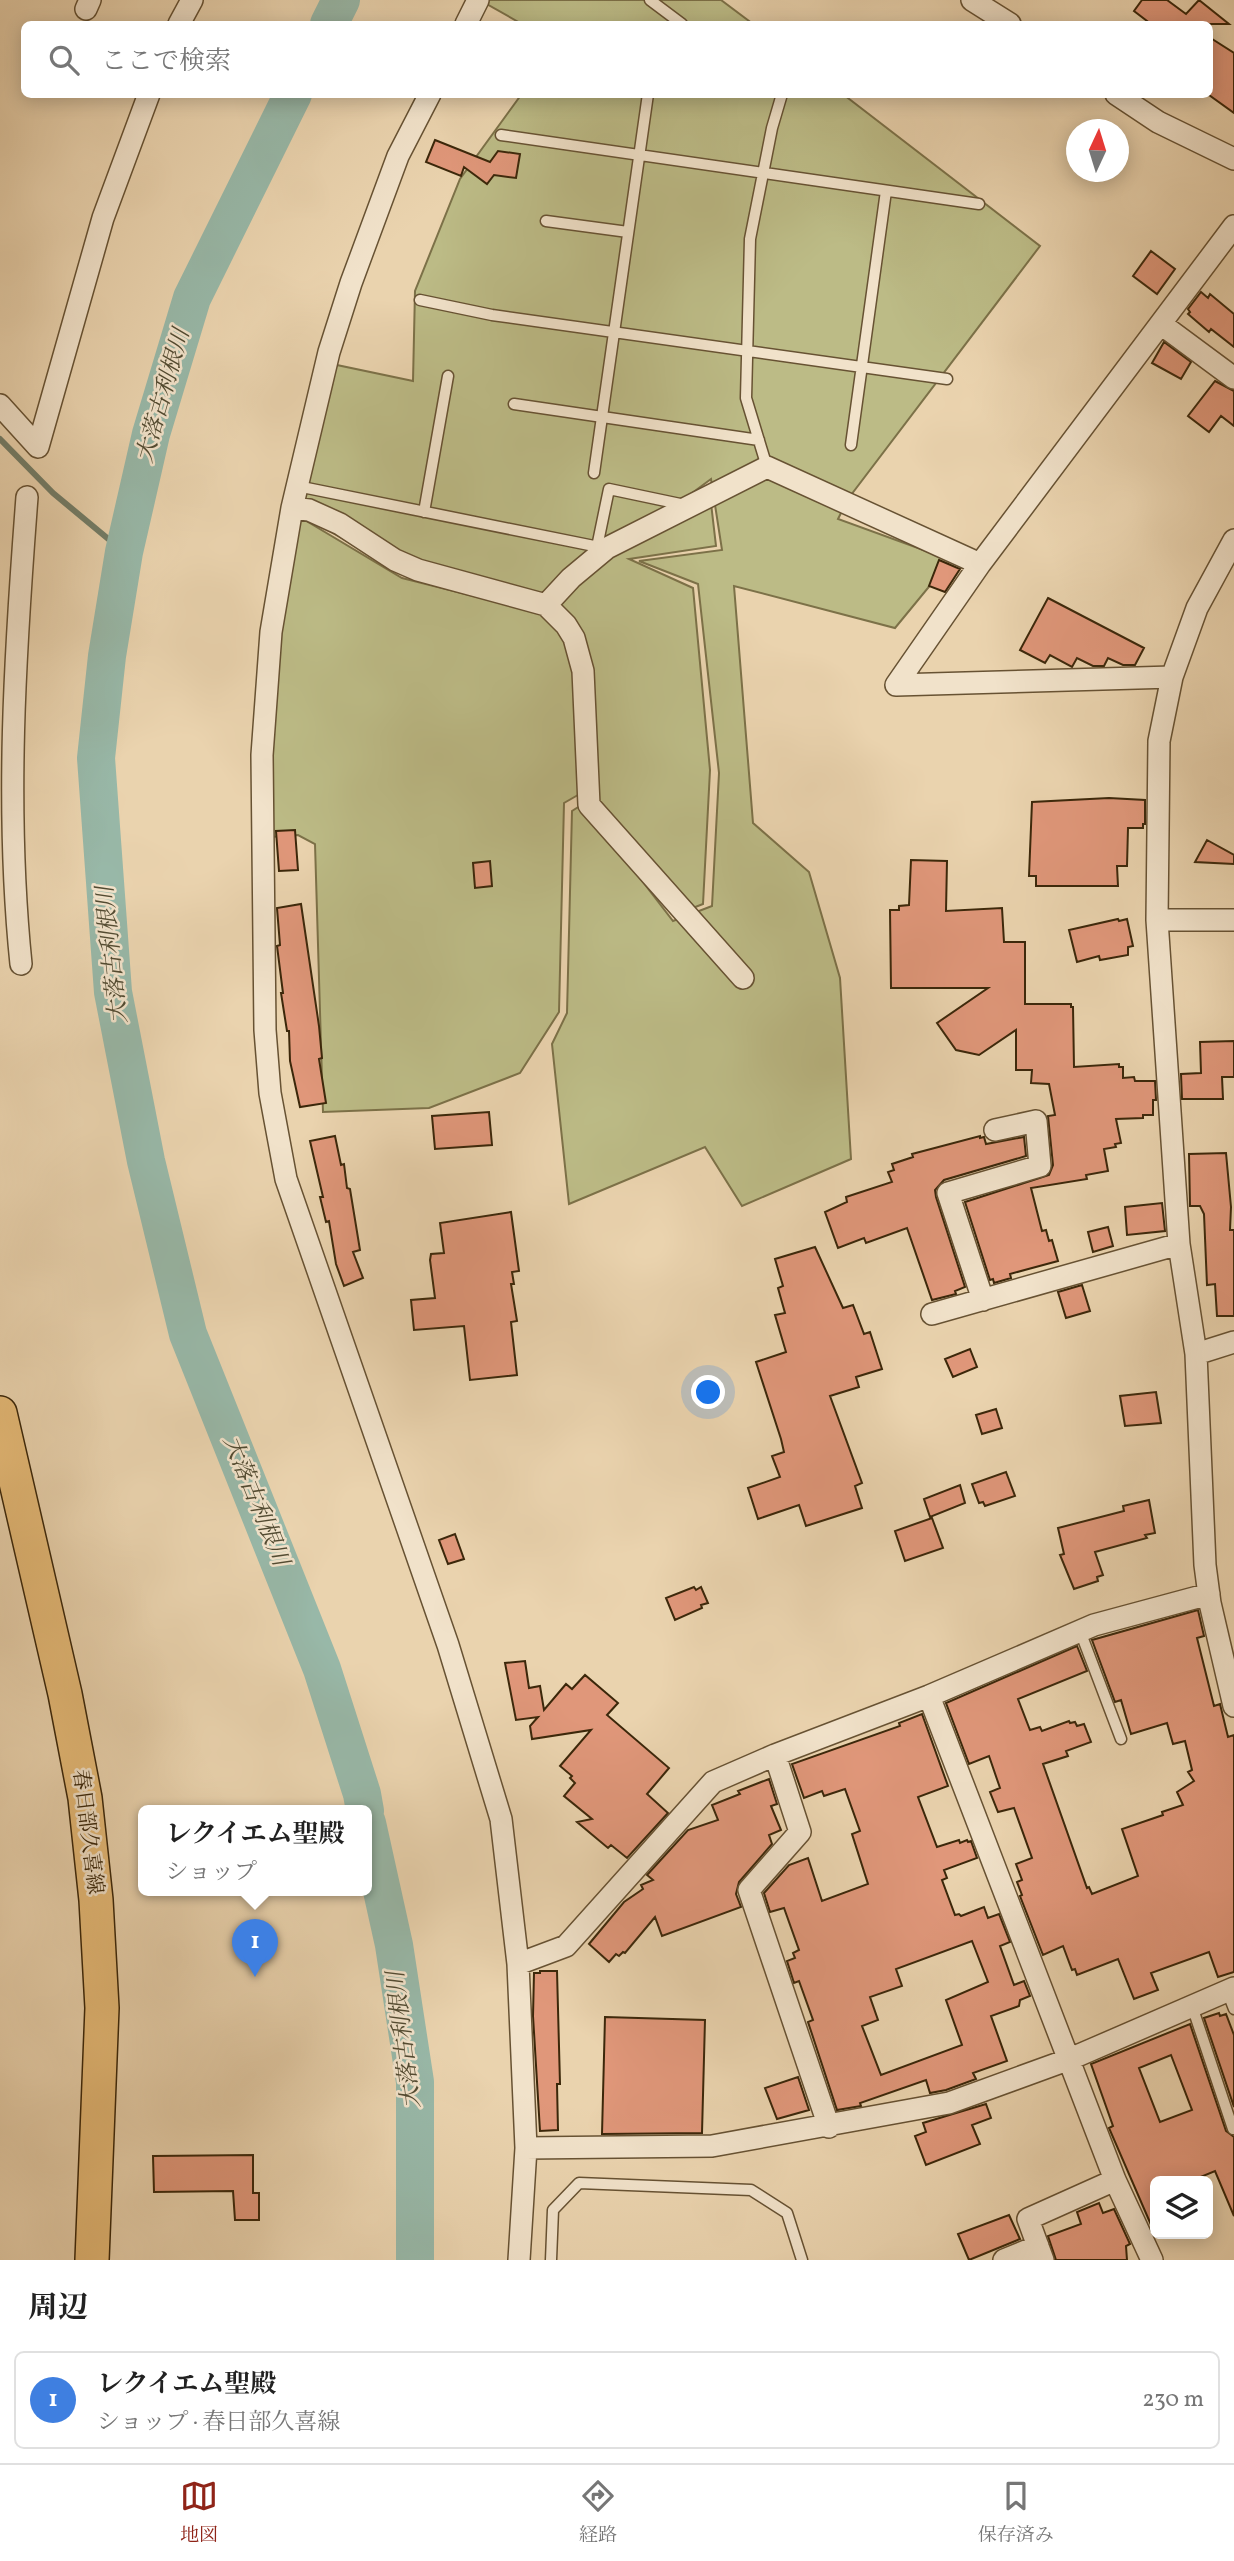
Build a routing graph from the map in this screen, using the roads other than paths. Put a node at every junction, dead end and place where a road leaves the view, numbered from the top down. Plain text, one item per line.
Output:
1 (192, 0) edge
2 (478, 0) edge
3 (650, 0) edge
4 (972, 0) edge
5 (181, 21) edge
6 (468, 21) edge
7 (678, 21) edge
8 (1005, 21) edge
9 (148, 98) edge
10 (428, 98) edge
11 (647, 98) edge
12 (780, 98) edge
13 (1122, 98) edge
14 (500, 135) dead end
15 (639, 155) junction
16 (1234, 159) edge
17 (763, 173) junction
18 (886, 191) junction
19 (979, 204) dead end
20 (546, 221) dead end
21 (1234, 226) edge
22 (628, 232) junction
23 (420, 300) dead end
24 (1161, 324) junction
25 (614, 332) junction
26 (747, 351) junction
27 (862, 367) junction
28 (448, 376) dead end
29 (1234, 378) edge
30 (947, 379) dead end
31 (514, 404) dead end
32 (0, 405) edge
33 (602, 417) junction
34 (759, 440) junction
35 (851, 445) dead end
36 (767, 467) junction
37 (594, 473) dead end
38 (297, 486) junction
39 (27, 497) dead end
40 (690, 506) junction
41 (292, 508) junction
42 (424, 512) junction
43 (1233, 543) edge
44 (602, 548) junction
45 (980, 564) junction
46 (546, 605) junction
47 (8, 627) edge
48 (1172, 677) junction
49 (1157, 920) junction
50 (1234, 920) edge
51 (21, 964) dead end
52 (743, 978) dead end
53 (995, 1130) dead end
54 (1179, 1244) junction
55 (983, 1300) junction
56 (932, 1314) dead end
57 (1234, 1342) edge
58 (1196, 1354) junction
59 (0, 1413) edge
60 (1209, 1594) junction
61 (1080, 1631) junction
62 (1230, 1674) edge
63 (929, 1696) junction
64 (1234, 1706) edge
65 (1121, 1739) dead end
66 (775, 1755) junction
67 (518, 1964) junction
68 (1232, 1996) edge
69 (1192, 2006) junction
70 (1070, 2059) junction
71 (829, 2127) junction
72 (1233, 2129) edge
73 (526, 2148) junction
74 (1115, 2180) junction
75 (1041, 2253) edge
76 (92, 2260) edge
77 (519, 2260) edge
78 (551, 2260) edge
79 (802, 2260) edge
80 (1004, 2260) edge
81 (1152, 2260) edge

1 - 5 street
2 - 6 street
3 - 7 lane
4 - 8 street
9 - 32 street
10 - 38 street
11 - 15 lane
12 - 17 lane
13 - 16 street
14 - 15 lane
15 - 17 lane
15 - 22 lane
17 - 18 lane
17 - 26 lane
18 - 19 lane
18 - 27 lane
20 - 22 lane
21 - 24 street
22 - 25 lane
23 - 25 lane
24 - 29 street
24 - 45 street
25 - 26 lane
25 - 33 lane
26 - 27 lane
26 - 34 lane
27 - 30 lane
27 - 35 lane
28 - 42 lane
31 - 33 lane
33 - 34 lane
33 - 37 lane
34 - 36 lane
36 - 40 street
36 - 45 street
38 - 41 street
38 - 42 lane
39 - 47 street
40 - 44 street
40 - 44 lane
41 - 46 street
41 - 67 street
42 - 44 lane
43 - 48 street
44 - 46 street
45 - 48 street
46 - 52 street
47 - 51 street
48 - 49 street
49 - 50 street
49 - 54 street
53 - 55 street
54 - 55 street
54 - 58 street
55 - 56 street
57 - 58 street
58 - 60 street
59 - 76 main road, 春日部久喜線
60 - 61 street
60 - 62 street
61 - 63 street
61 - 65 lane
62 - 64 street
63 - 66 street
63 - 70 street
66 - 67 street
66 - 71 street
67 - 73 street
68 - 69 street
69 - 70 street
69 - 72 lane
70 - 71 street
70 - 74 street
71 - 73 street
73 - 77 street
74 - 75 street
74 - 81 street
75 - 80 street
78 - 79 lane

